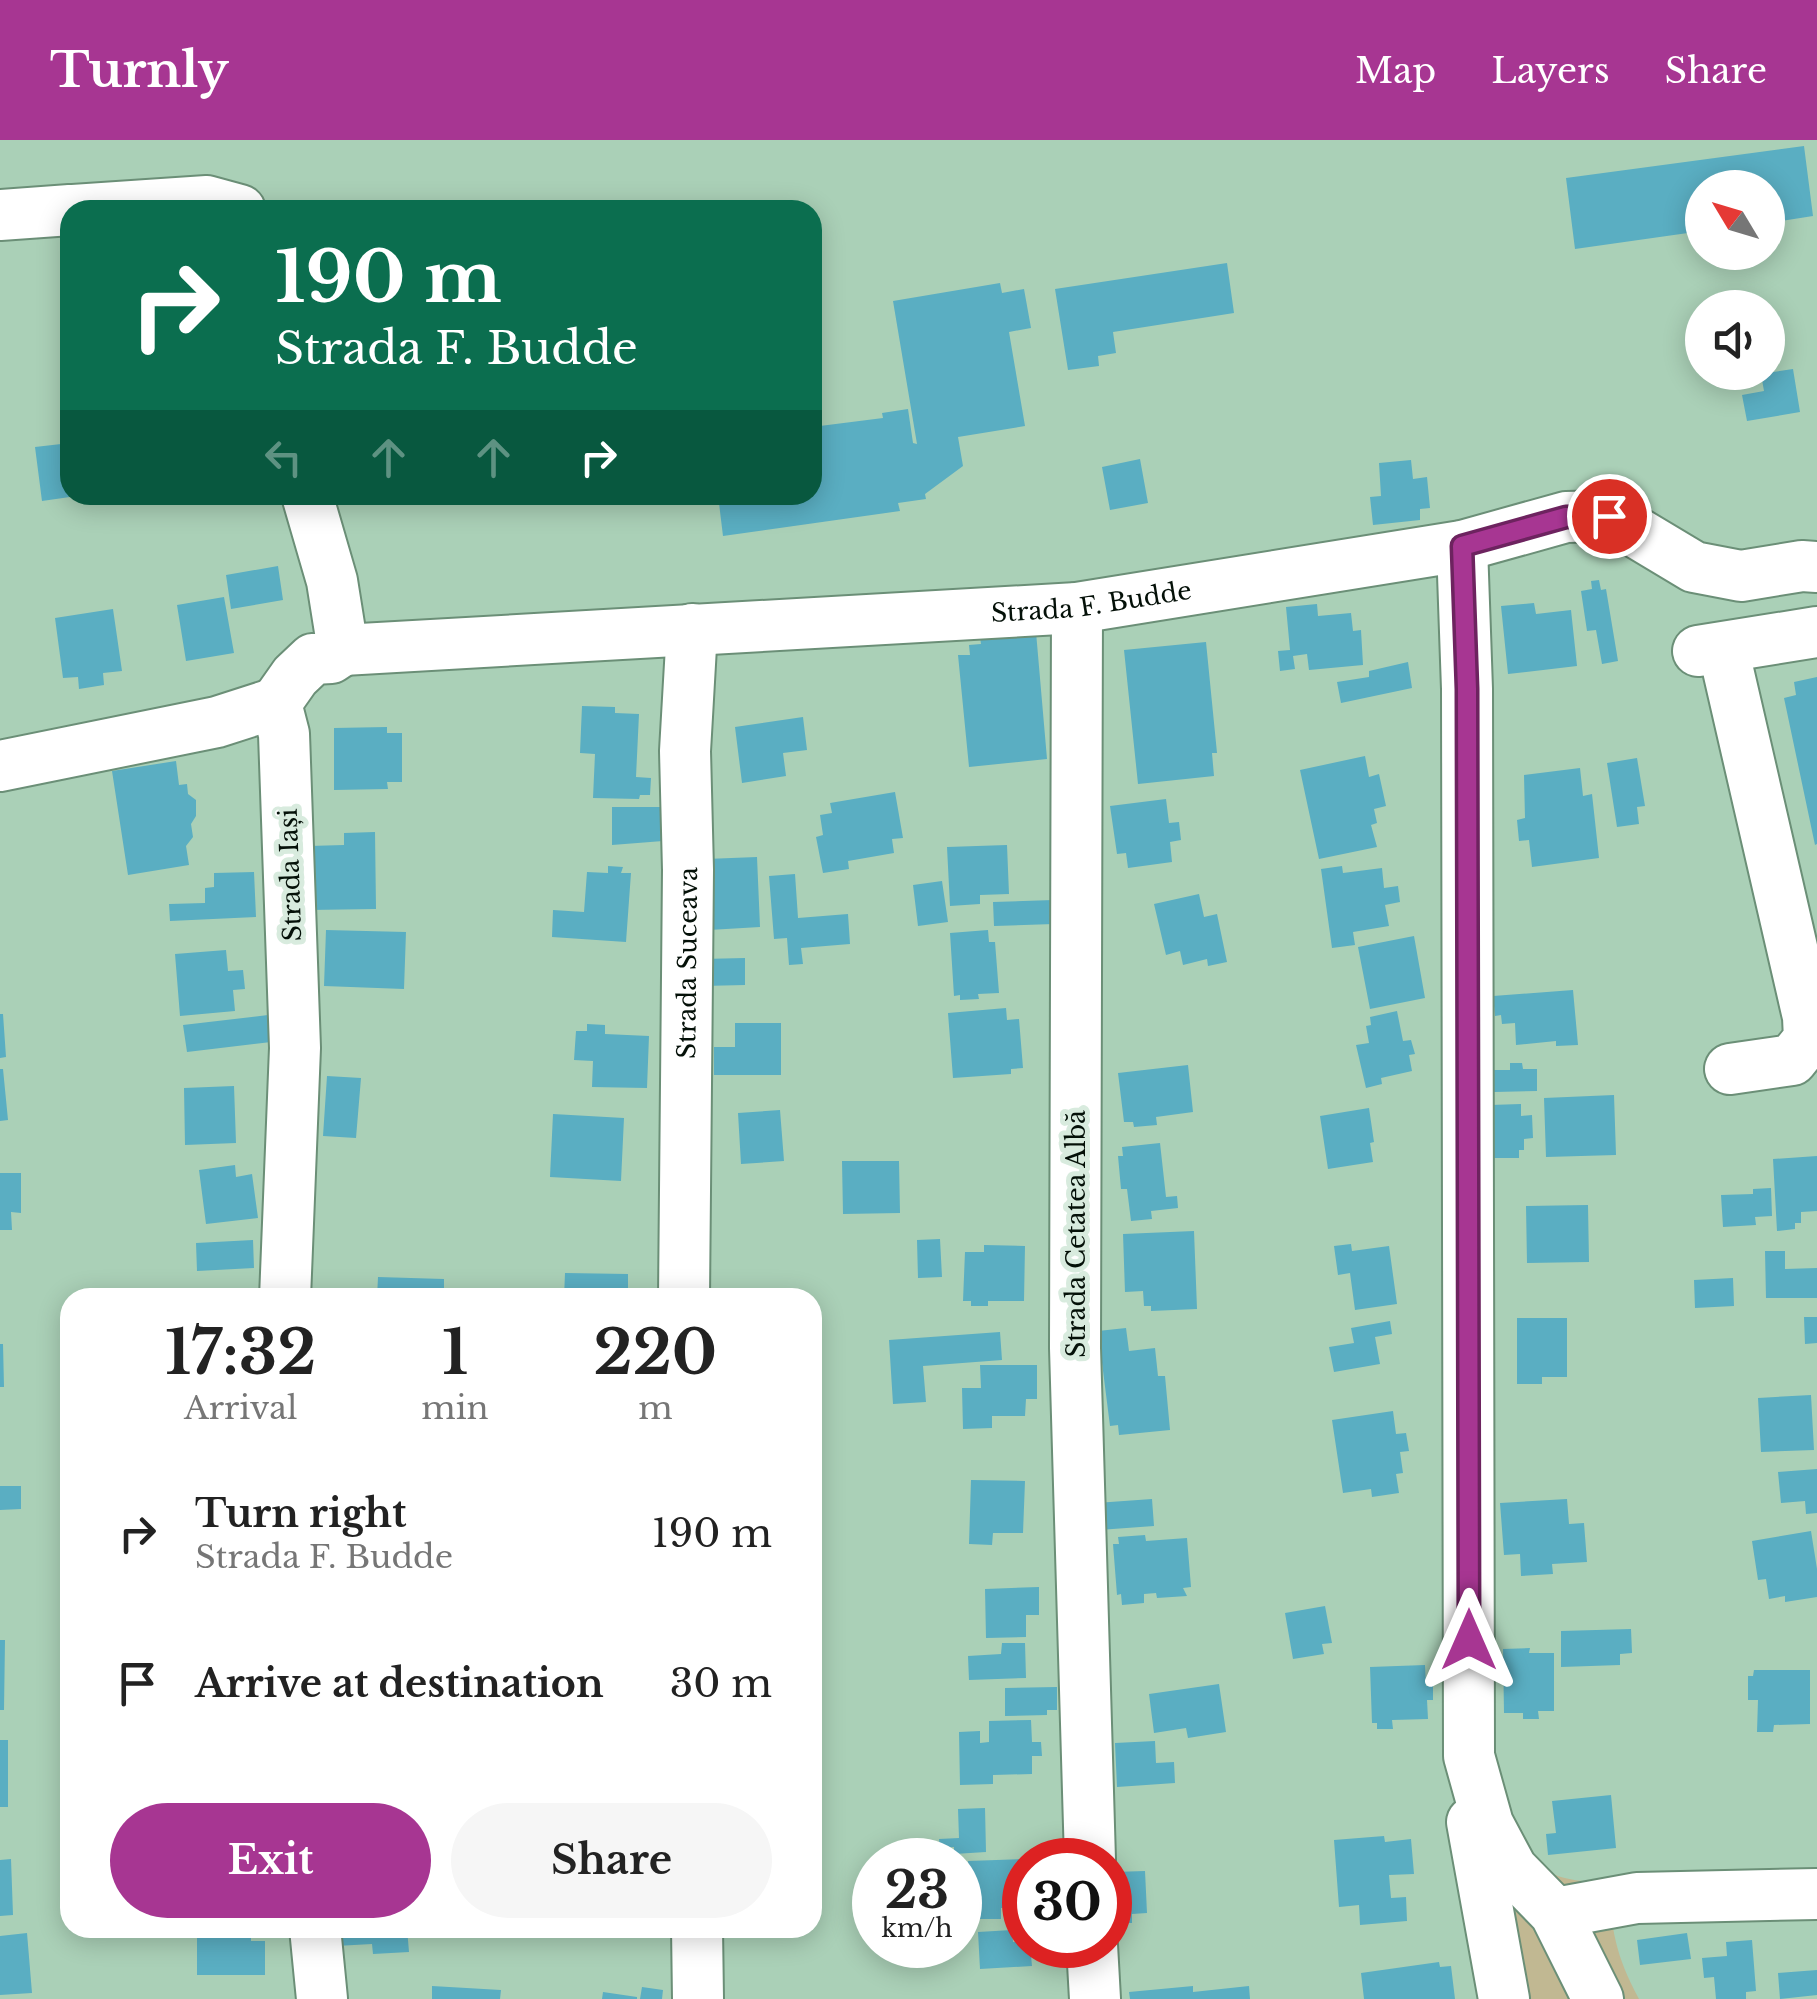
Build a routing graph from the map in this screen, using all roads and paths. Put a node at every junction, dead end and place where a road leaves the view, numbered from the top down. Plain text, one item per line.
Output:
1 (60, 211) edge
2 (0, 215) edge
3 (310, 505) edge
4 (1462, 546) junction
5 (1817, 567) edge
6 (1077, 608) junction
7 (692, 629) junction
8 (1817, 632) edge
9 (343, 650) junction
10 (276, 703) junction
11 (0, 766) edge
12 (1730, 1069) dead end
13 (286, 1288) edge
14 (684, 1288) edge
15 (1476, 1782) junction
16 (1089, 1838) edge
17 (1810, 1887) edge
18 (1556, 1913) junction
19 (316, 1938) edge
20 (697, 1938) edge
21 (1093, 1968) edge
22 (322, 1999) edge
23 (698, 1999) edge
24 (1094, 1999) edge
25 (1504, 1999) edge
26 (1598, 1999) edge

1 - 2 street
3 - 9 street
4 - 5 street, Strada F. Budde
4 - 6 street, Strada F. Budde
4 - 15 street
6 - 7 street, Strada F. Budde
6 - 16 street, Strada Cetatea Albă
7 - 9 street, Strada F. Budde
7 - 14 street, Strada Suceava
8 - 12 street
9 - 10 street
10 - 11 street
10 - 13 street, Strada Iași
15 - 18 street
15 - 25 street
17 - 18 street
18 - 26 street
19 - 22 street
20 - 23 street
21 - 24 street

